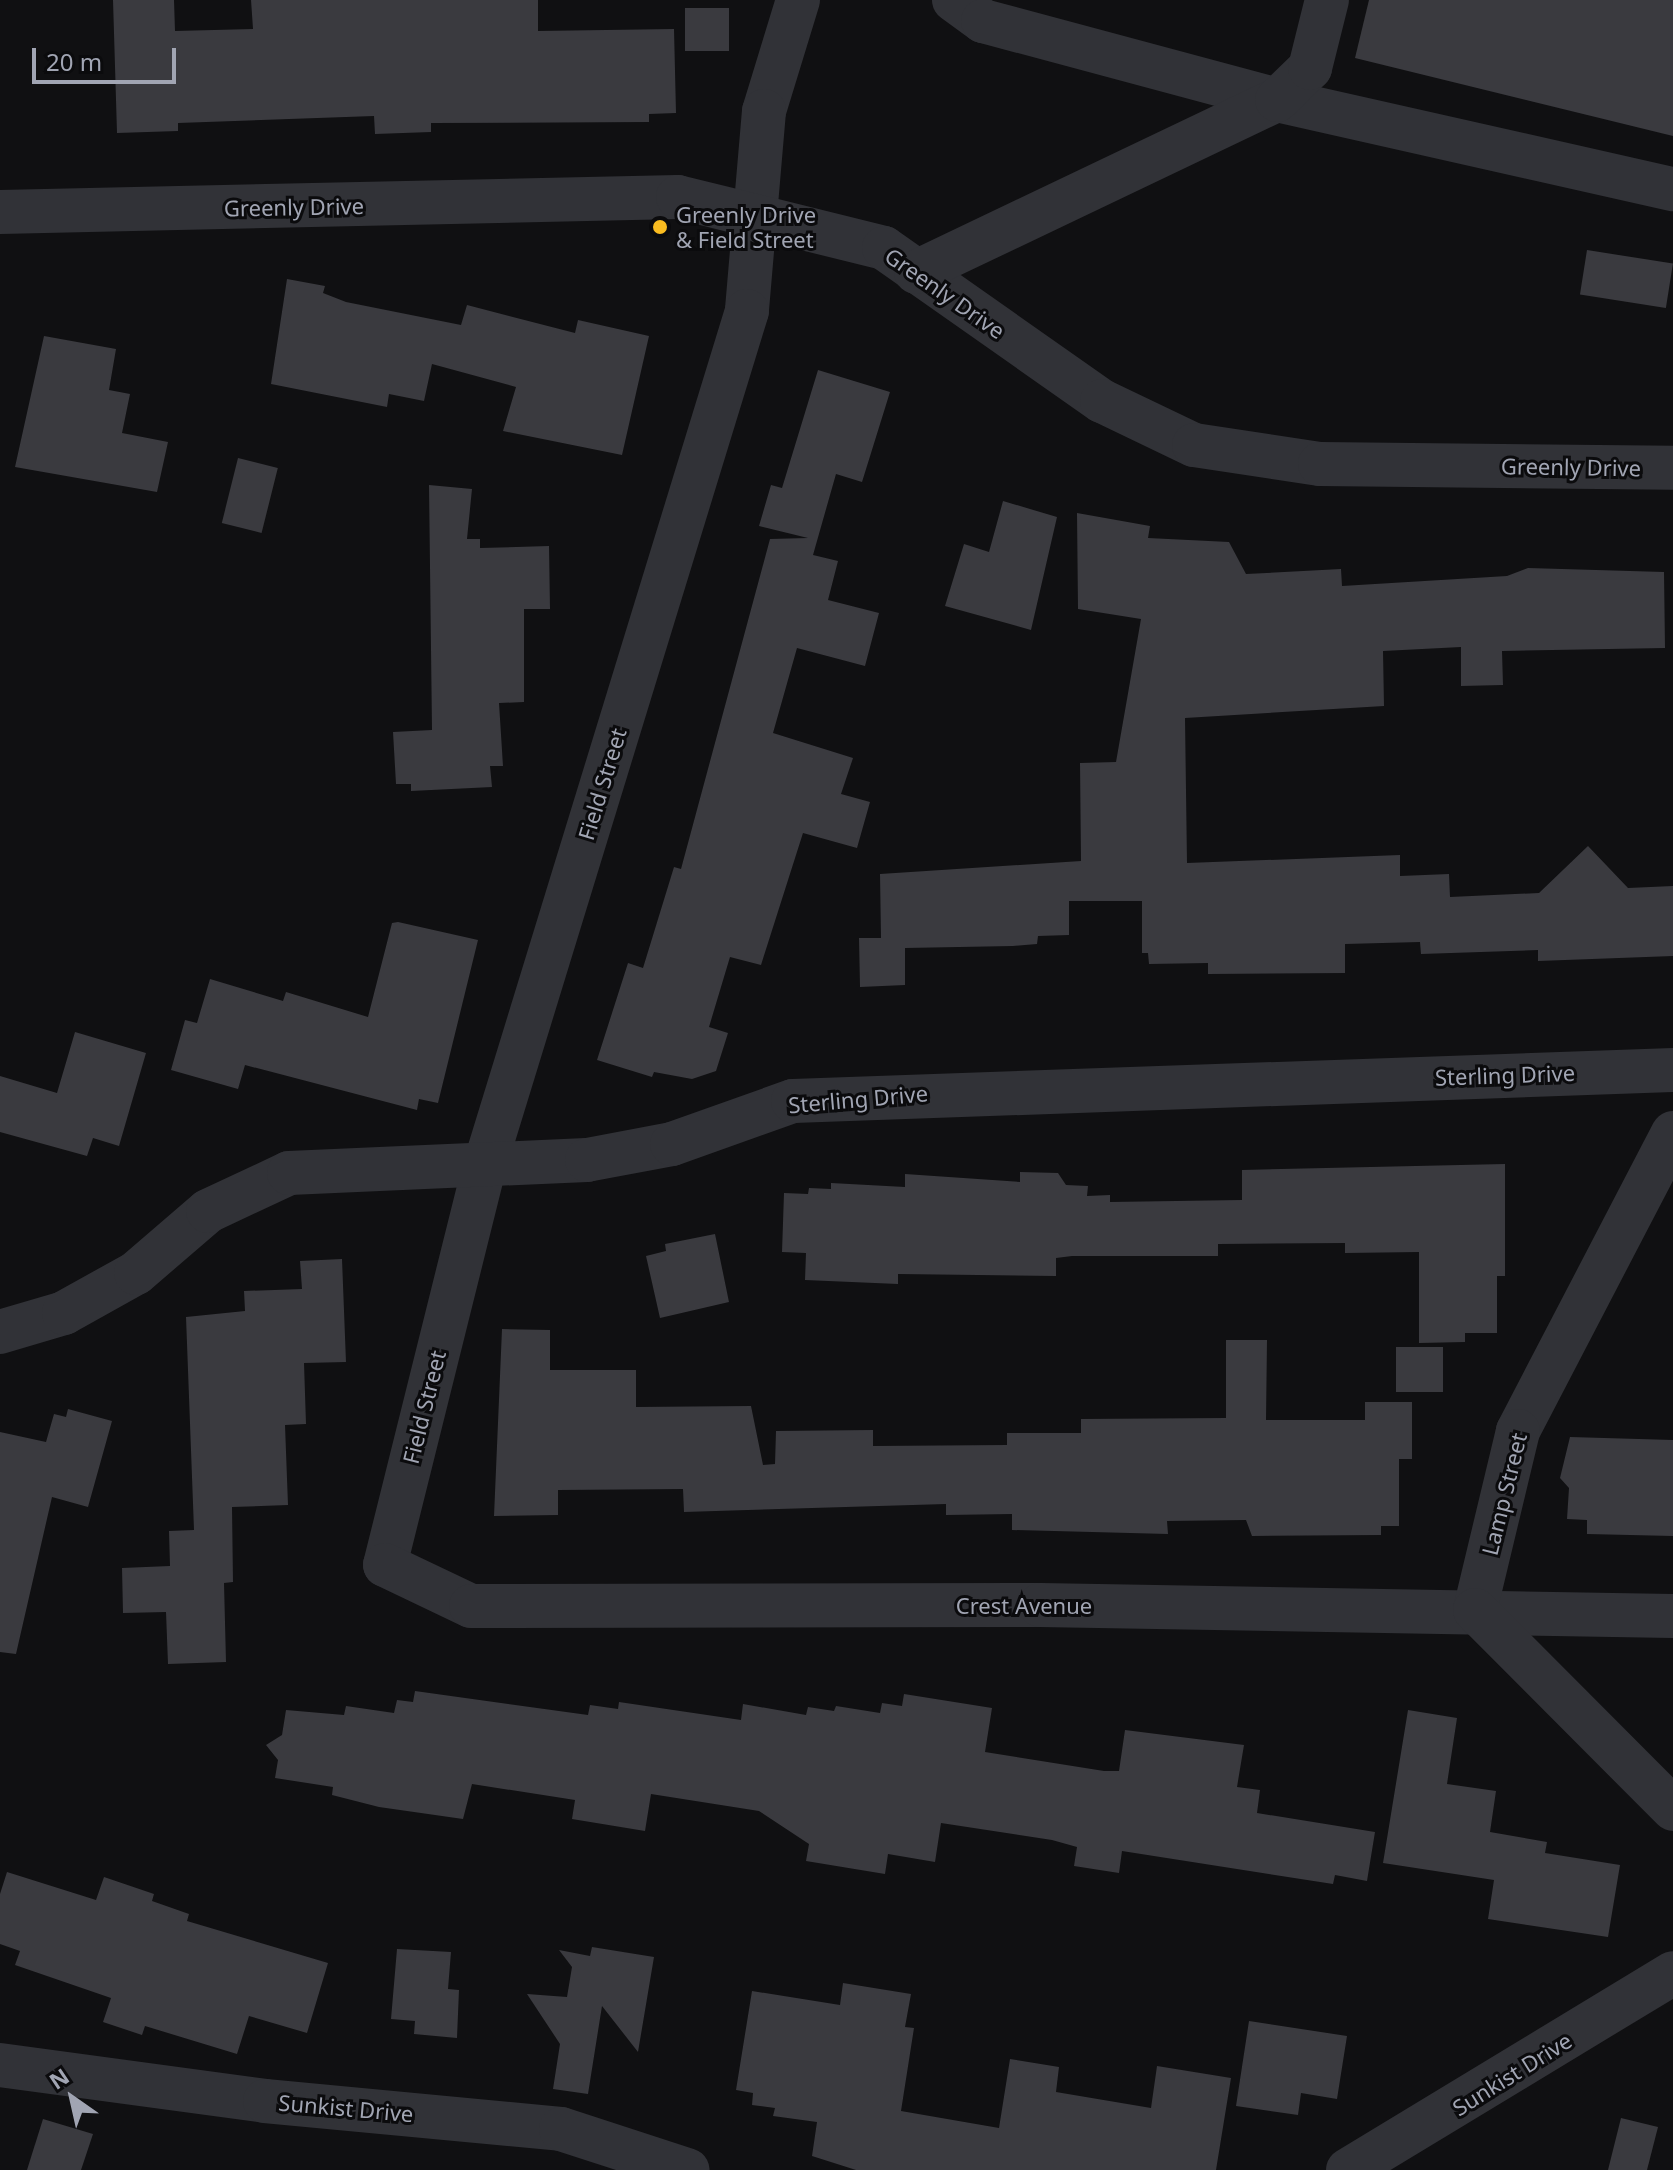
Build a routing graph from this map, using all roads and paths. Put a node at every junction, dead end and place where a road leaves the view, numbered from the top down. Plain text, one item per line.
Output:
1 (798, 0) edge
2 (954, 0) edge
3 (1327, 0) edge
4 (1277, 100) junction
5 (1673, 189) edge
6 (0, 212) edge
7 (754, 212) junction
8 (916, 272) junction
9 (1673, 468) edge
10 (1673, 1070) edge
11 (1673, 1133) edge
12 (484, 1168) junction
13 (0, 1332) edge
14 (385, 1565) joint
15 (1475, 1610) junction
16 (1673, 1616) edge
17 (1673, 1809) edge
18 (1673, 1973) edge
19 (0, 2065) edge
20 (687, 2170) edge
21 (1348, 2170) edge

1 - 7 street, Field Street
2 - 4 street
3 - 4 street
4 - 5 street
4 - 8 street
6 - 7 street, Greenly Drive
7 - 8 street, Greenly Drive
7 - 12 street, Field Street
8 - 9 street, Greenly Drive
10 - 12 street, Sterling Drive
11 - 15 street, Lamp Street
12 - 13 street, Sterling Drive
12 - 14 street, Field Street
14 - 15 street, Crest Avenue
15 - 16 street, Crest Avenue
15 - 17 street
18 - 21 street, Sunkist Drive
19 - 20 street, Sunkist Drive

